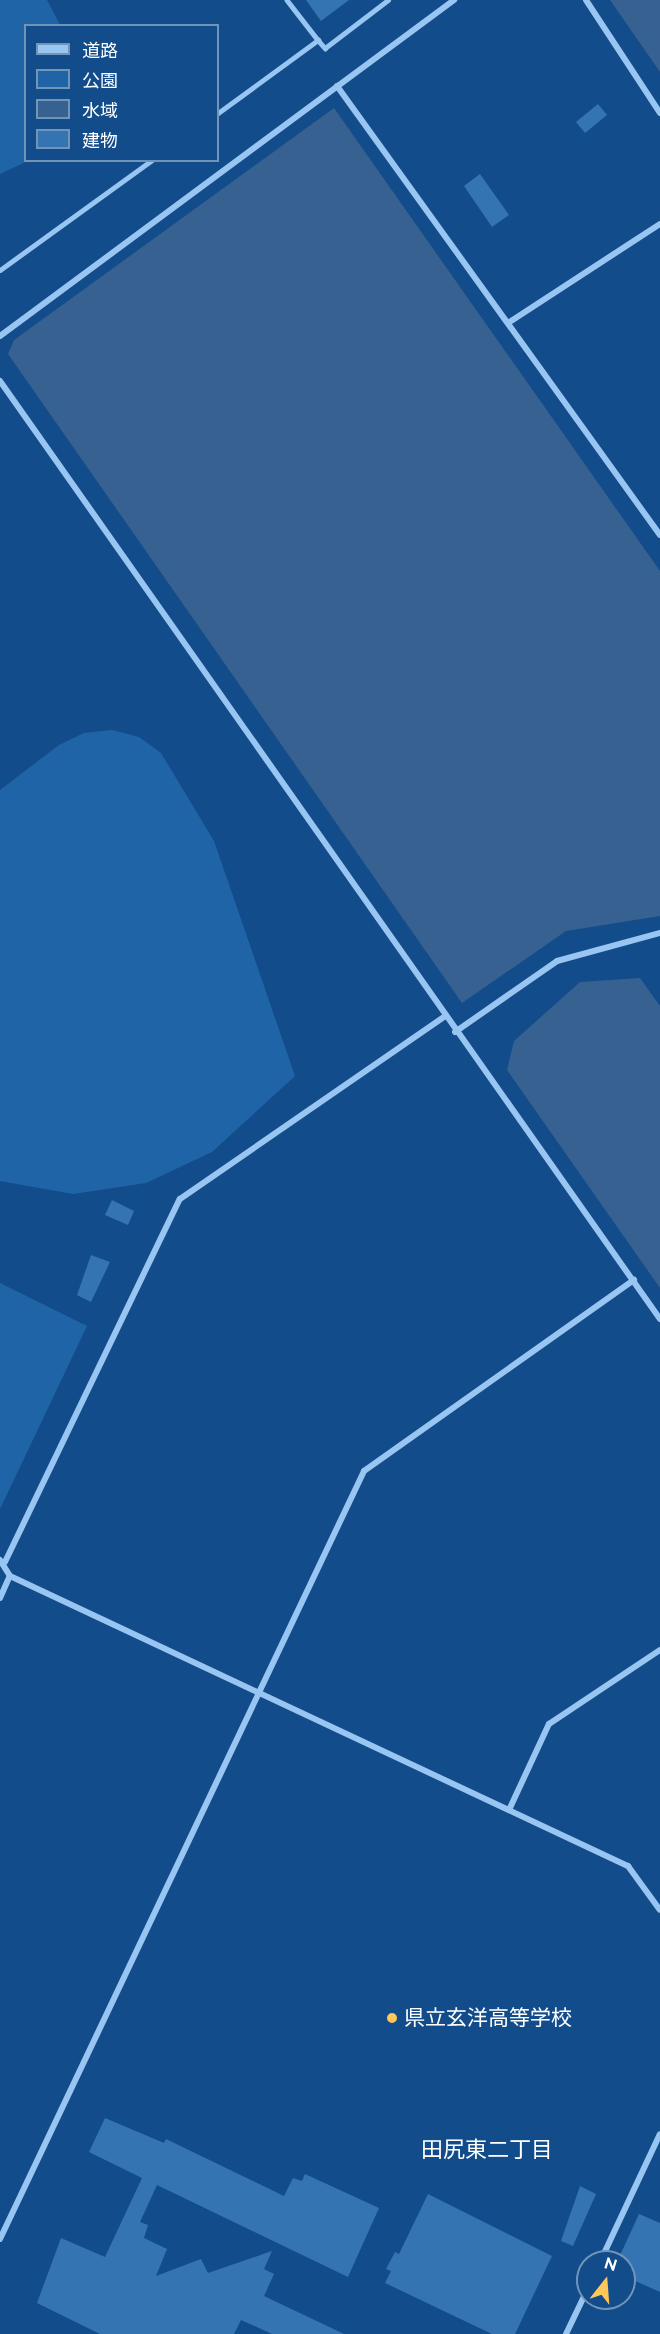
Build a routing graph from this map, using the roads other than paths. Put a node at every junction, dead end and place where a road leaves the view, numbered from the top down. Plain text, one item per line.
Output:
1 (287, 0) edge
2 (388, 0) edge
3 (454, 0) edge
4 (586, 0) edge
5 (318, 40) junction
6 (337, 86) junction
7 (219, 112) edge
8 (660, 113) edge
9 (149, 162) edge
10 (660, 224) edge
11 (0, 270) edge
12 (508, 323) junction
13 (0, 336) edge
14 (0, 381) edge
15 (660, 535) edge
16 (660, 933) edge
17 (444, 1017) junction
18 (455, 1032) junction
19 (634, 1280) junction
20 (660, 1319) edge
21 (2, 1561) edge
22 (10, 1575) junction
23 (0, 1598) edge
24 (660, 1650) edge
25 (257, 1692) junction
26 (509, 1810) junction
27 (660, 1910) edge
28 (660, 2134) edge
29 (0, 2239) edge
30 (606, 2250) edge
31 (577, 2310) edge
32 (566, 2334) edge

1 - 5 lane
2 - 5 lane
3 - 6 street
4 - 8 street
5 - 7 lane
6 - 12 street
6 - 13 street
9 - 11 lane
10 - 12 street
12 - 15 street
14 - 17 street
16 - 18 street
17 - 18 street
17 - 21 street
18 - 19 street
19 - 20 street
19 - 25 street
21 - 22 street
22 - 23 street
22 - 25 street
24 - 26 street
25 - 26 street
25 - 29 street
26 - 27 street
28 - 30 street
31 - 32 street

